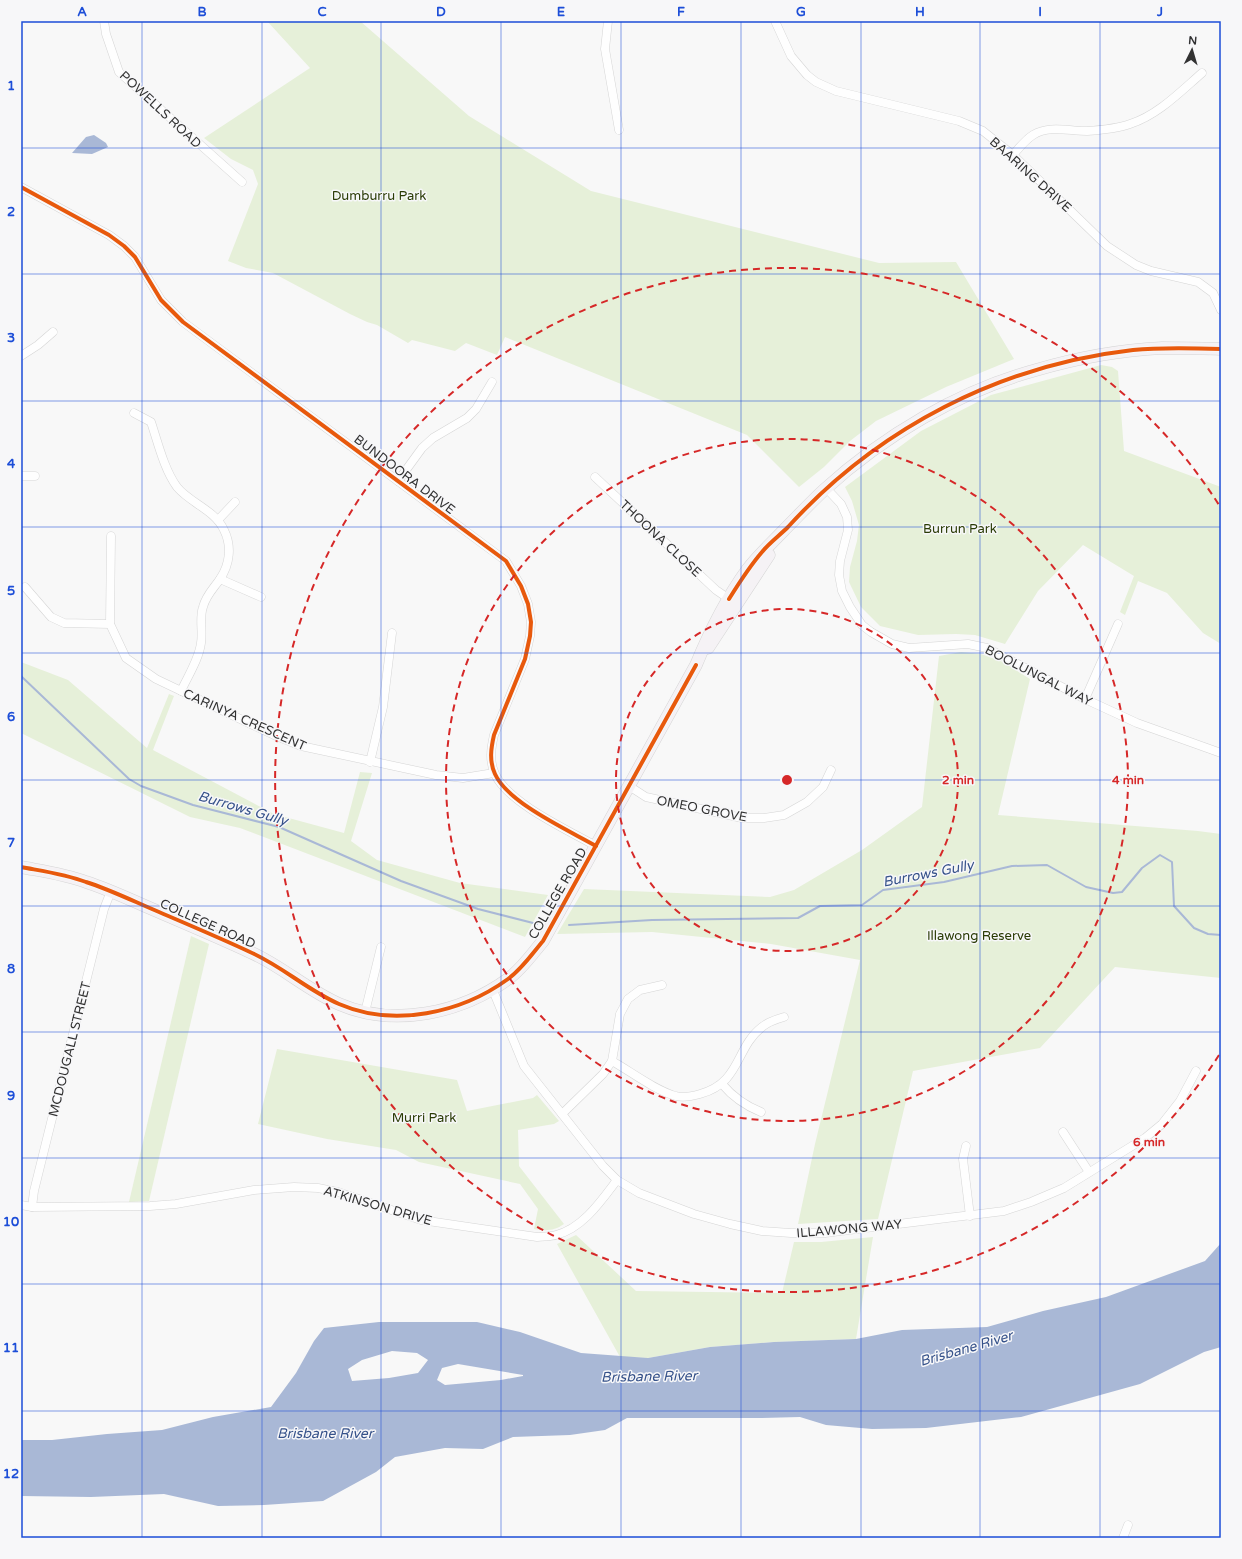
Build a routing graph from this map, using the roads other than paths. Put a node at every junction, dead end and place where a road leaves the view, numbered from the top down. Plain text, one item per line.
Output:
1 (104, 21) edge
2 (608, 21) edge
3 (775, 21) edge
4 (1202, 73) dead end
5 (619, 130) dead end
6 (1013, 155) junction
7 (242, 182) dead end
8 (21, 187) edge
9 (1221, 310) edge
10 (53, 332) dead end
11 (1221, 349) edge
12 (21, 356) edge
13 (492, 382) dead end
14 (134, 413) dead end
15 (21, 476) edge
16 (35, 476) dead end
17 (595, 476) dead end
18 (398, 481) junction
19 (826, 488) junction
20 (235, 502) dead end
21 (218, 520) junction
22 (111, 536) dead end
23 (220, 579) junction
24 (25, 586) dead end
25 (261, 597) dead end
26 (732, 601) junction
27 (110, 624) junction
28 (1118, 624) dead end
29 (392, 633) dead end
30 (181, 691) junction
31 (1085, 699) junction
32 (1221, 753) edge
33 (370, 762) junction
34 (831, 770) dead end
35 (494, 773) junction
36 (629, 786) junction
37 (596, 846) junction
38 (21, 866) edge
39 (111, 891) junction
40 (381, 947) dead end
41 (662, 985) dead end
42 (492, 988) junction
43 (365, 1012) junction
44 (784, 1017) dead end
45 (612, 1061) junction
46 (1196, 1071) dead end
47 (722, 1084) junction
48 (760, 1112) dead end
49 (562, 1114) junction
50 (1063, 1132) dead end
51 (966, 1146) dead end
52 (1089, 1172) junction
53 (618, 1180) junction
54 (21, 1205) edge
55 (32, 1207) junction
56 (970, 1216) junction
57 (1128, 1525) dead end
58 (1123, 1538) edge

1 - 7 street, POWELLS ROAD
2 - 5 street
3 - 6 street, BAARING DRIVE
4 - 6 street
6 - 9 street, BAARING DRIVE
8 - 18 street, BUNDOORA DRIVE
10 - 12 street
11 - 19 main road, COLLEGE ROAD
13 - 18 street
14 - 21 street
15 - 16 street
17 - 26 street, THOONA CLOSE
18 - 35 street, BUNDOORA DRIVE
19 - 26 main road, COLLEGE ROAD
19 - 31 street, BOOLUNGAL WAY
20 - 21 street
21 - 23 street
22 - 27 street, CARINYA CRESCENT
23 - 25 street
23 - 30 street
24 - 27 street
26 - 36 main road, COLLEGE ROAD
27 - 30 street, CARINYA CRESCENT
28 - 31 street
29 - 33 street
30 - 33 street, CARINYA CRESCENT
31 - 32 street, BOOLUNGAL WAY
33 - 35 street, CARINYA CRESCENT
34 - 36 street, OMEO GROVE
35 - 37 street, BUNDOORA DRIVE
36 - 37 main road, COLLEGE ROAD
37 - 42 main road, COLLEGE ROAD
38 - 39 main road, COLLEGE ROAD
39 - 43 main road, COLLEGE ROAD
39 - 55 street, MCDOUGALL STREET
40 - 43 street
41 - 45 street
42 - 43 main road, COLLEGE ROAD
42 - 49 street, ILLAWONG WAY
44 - 47 street
45 - 47 street
45 - 49 street
46 - 52 street, ILLAWONG WAY
47 - 48 street
49 - 53 street, ILLAWONG WAY
50 - 52 street
51 - 56 street
52 - 56 street, ILLAWONG WAY
53 - 55 street, ATKINSON DRIVE
53 - 56 street, ILLAWONG WAY
54 - 55 street, ATKINSON DRIVE
57 - 58 street

